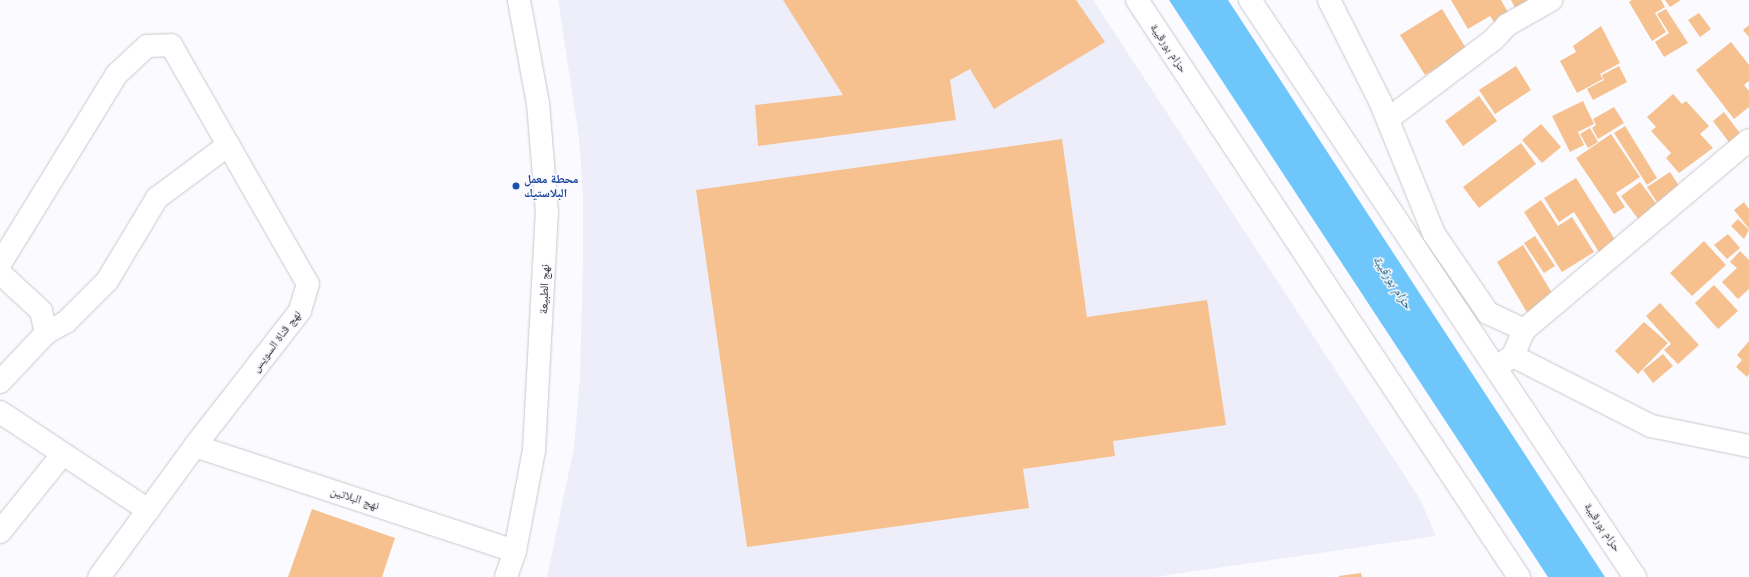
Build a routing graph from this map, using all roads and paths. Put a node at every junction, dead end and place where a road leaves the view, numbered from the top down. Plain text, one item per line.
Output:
1 (519, 0) edge
2 (1137, 0) edge
3 (1250, 0) edge
4 (1329, 0) edge
5 (1551, 0) edge
6 (1388, 120) junction
7 (1749, 140) edge
8 (228, 145) junction
9 (0, 264) edge
10 (0, 273) edge
11 (1524, 330) junction
12 (46, 333) junction
13 (1505, 362) junction
14 (0, 382) edge
15 (0, 412) edge
16 (195, 446) junction
17 (1749, 446) edge
18 (62, 455) junction
19 (148, 510) junction
20 (0, 532) edge
21 (515, 551) junction
22 (99, 577) edge
23 (506, 577) edge
24 (1519, 577) edge
25 (1635, 577) edge

1 - 21 main road, نهج الطبيعة
2 - 24 main road, حزام بورقيبة
3 - 13 main road, حزام بورقيبة
4 - 6 main road
5 - 6 main road
6 - 11 main road
7 - 11 main road
8 - 9 main road, نهج قناة السويس
8 - 12 main road
8 - 16 main road, نهج قناة السويس
10 - 12 main road
11 - 13 main road
12 - 14 main road
13 - 17 main road
13 - 25 main road, حزام بورقيبة
15 - 18 main road
16 - 19 main road, نهج قناة السويس
16 - 21 main road, نهج البلاتين
18 - 19 main road
18 - 20 main road
19 - 22 main road, نهج قناة السويس
21 - 23 main road, نهج الطبيعة

